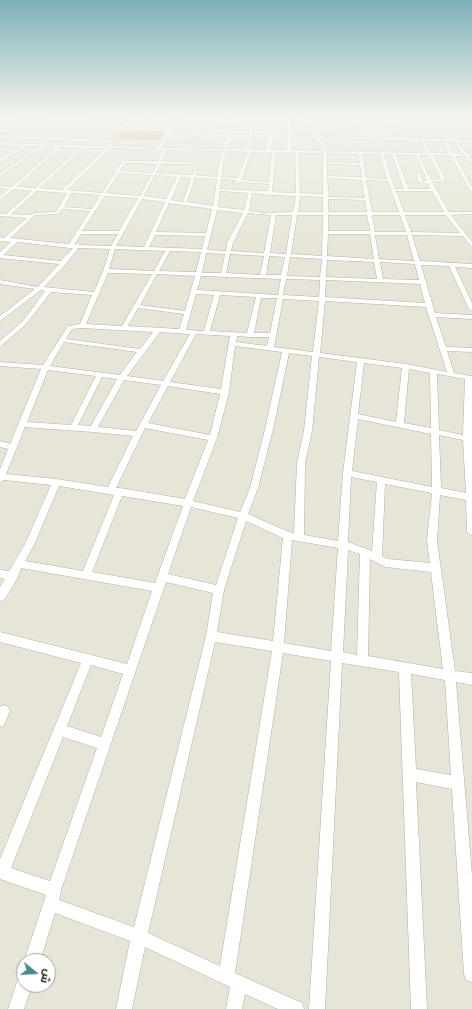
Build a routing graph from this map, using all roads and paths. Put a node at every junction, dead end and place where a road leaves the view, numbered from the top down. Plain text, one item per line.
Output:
1 (19, 162) edge
2 (42, 162) edge
3 (66, 162) edge
4 (94, 162) edge
5 (124, 162) edge
6 (127, 162) edge
7 (165, 162) edge
8 (197, 162) edge
9 (221, 162) edge
10 (245, 162) edge
11 (273, 162) edge
12 (297, 162) edge
13 (384, 162) edge
14 (397, 162) edge
15 (421, 162) edge
16 (435, 162) edge
17 (457, 162) edge
18 (159, 163) junction
19 (326, 163) joint
20 (362, 164) joint
21 (116, 172) junction
22 (154, 174) junction
23 (418, 174) dead end
24 (0, 175) edge
25 (180, 175) junction
26 (193, 176) junction
27 (327, 177) junction
28 (218, 178) junction
29 (365, 179) junction
30 (239, 180) junction
31 (390, 180) junction
32 (430, 182) junction
33 (271, 183) junction
34 (470, 185) edge
35 (0, 187) edge
36 (13, 188) junction
37 (36, 189) junction
38 (218, 190) junction
39 (393, 190) junction
40 (407, 190) junction
41 (433, 190) junction
42 (64, 191) junction
43 (232, 191) junction
44 (472, 191) edge
45 (70, 192) junction
46 (250, 192) junction
47 (102, 194) junction
48 (270, 194) junction
49 (298, 195) junction
50 (141, 197) junction
51 (327, 197) junction
52 (0, 199) edge
53 (367, 200) junction
54 (169, 201) junction
55 (185, 204) junction
56 (61, 208) junction
57 (214, 208) junction
58 (92, 210) junction
59 (246, 212) junction
60 (447, 212) junction
61 (401, 213) junction
62 (472, 213) edge
63 (274, 214) junction
64 (295, 214) junction
65 (326, 214) junction
66 (369, 214) junction
67 (0, 215) edge
68 (6, 216) junction
69 (31, 217) junction
70 (78, 232) junction
71 (326, 232) junction
72 (121, 233) junction
73 (152, 233) junction
74 (372, 234) junction
75 (409, 234) junction
76 (207, 235) junction
77 (464, 235) junction
78 (3, 239) edge
79 (15, 241) junction
80 (78, 245) junction
81 (472, 245) edge
82 (70, 246) junction
83 (113, 247) junction
84 (146, 248) junction
85 (169, 249) junction
86 (204, 251) junction
87 (228, 253) junction
88 (267, 255) junction
89 (0, 256) edge
90 (288, 256) junction
91 (325, 258) junction
92 (377, 260) junction
93 (64, 263) junction
94 (418, 263) junction
95 (451, 264) junction
96 (472, 266) edge
97 (106, 271) junction
98 (156, 272) junction
99 (198, 274) junction
100 (223, 275) junction
101 (263, 276) junction
102 (284, 276) junction
103 (324, 278) junction
104 (380, 280) junction
105 (0, 282) edge
106 (423, 282) junction
107 (8, 283) junction
108 (40, 288) junction
109 (0, 289) edge
110 (49, 290) junction
111 (194, 292) junction
112 (218, 293) junction
113 (96, 294) junction
114 (259, 295) junction
115 (280, 296) junction
116 (322, 298) junction
117 (429, 305) junction
118 (137, 306) junction
119 (472, 309) edge
120 (188, 313) junction
121 (433, 315) junction
122 (472, 316) edge
123 (0, 318) edge
124 (82, 326) junction
125 (124, 328) junction
126 (158, 330) junction
127 (182, 331) junction
128 (194, 332) junction
129 (206, 333) junction
130 (250, 335) junction
131 (273, 335) junction
132 (234, 339) junction
133 (60, 340) junction
134 (0, 345) edge
135 (270, 349) junction
136 (444, 349) junction
137 (472, 350) edge
138 (142, 351) junction
139 (286, 351) junction
140 (316, 356) junction
141 (361, 360) junction
142 (0, 364) edge
143 (406, 366) junction
144 (45, 368) junction
145 (433, 371) junction
146 (451, 374) junction
147 (100, 375) junction
148 (121, 378) junction
149 (471, 378) edge
150 (166, 383) junction
151 (225, 392) junction
152 (353, 416) junction
153 (23, 424) junction
154 (143, 425) junction
155 (400, 425) junction
156 (73, 428) junction
157 (93, 429) junction
158 (435, 432) junction
159 (138, 434) junction
160 (213, 438) junction
161 (468, 438) junction
162 (0, 444) edge
163 (13, 447) junction
164 (347, 473) junction
165 (0, 478) edge
166 (381, 479) junction
167 (56, 482) junction
168 (116, 490) junction
169 (436, 490) junction
170 (471, 498) edge
171 (188, 503) junction
172 (243, 516) junction
173 (472, 531) edge
174 (293, 537) junction
175 (342, 545) junction
176 (365, 553) junction
177 (376, 558) junction
178 (19, 564) junction
179 (435, 568) junction
180 (0, 574) edge
181 (86, 575) junction
182 (13, 576) junction
183 (161, 583) junction
184 (219, 590) junction
185 (0, 597) edge
186 (211, 636) junction
187 (0, 637) edge
188 (278, 647) junction
189 (336, 657) junction
190 (88, 659) junction
191 (362, 662) junction
192 (405, 668) junction
193 (130, 670) junction
194 (450, 675) junction
195 (472, 679) edge
196 (58, 730) junction
197 (105, 744) junction
198 (410, 774) junction
199 (457, 783) junction
200 (1, 872) edge
201 (52, 897) junction
202 (139, 937) junction
203 (34, 953) edge
204 (472, 974) edge
205 (232, 981) junction
206 (21, 993) edge
207 (16, 1009) edge
208 (124, 1009) edge
209 (234, 1009) edge
210 (296, 1009) edge
211 (317, 1009) edge
212 (419, 1009) edge

1 - 24 street
2 - 36 street
3 - 37 street
4 - 42 street
5 - 21 street
6 - 18 street
7 - 18 street
8 - 26 street
9 - 28 street
10 - 30 street
11 - 33 street
12 - 49 street
13 - 31 street
14 - 40 street
15 - 32 street
16 - 32 street
17 - 34 street
18 - 22 street
19 - 20 street
19 - 27 street
20 - 29 street
21 - 22 street
21 - 47 street
22 - 25 street
22 - 50 street
23 - 32 street
25 - 26 street
25 - 54 street
26 - 28 street
26 - 55 street
27 - 29 street
27 - 51 street
28 - 30 street
28 - 38 street
29 - 31 street
29 - 53 street
30 - 33 street
30 - 43 street
31 - 39 street
32 - 41 street
33 - 48 street
34 - 44 street
35 - 36 street
36 - 37 street
36 - 52 street
37 - 42 street
37 - 68 street
38 - 43 street
38 - 57 street
39 - 40 street
39 - 61 street
40 - 41 street
41 - 60 street
42 - 45 street
43 - 46 street
45 - 47 street
45 - 56 street
46 - 48 street
46 - 59 street
47 - 50 street
47 - 58 street
48 - 49 street
49 - 51 street
49 - 64 street
50 - 54 street
50 - 72 street
51 - 53 street
51 - 65 street
53 - 66 street
54 - 55 street
54 - 73 street
55 - 57 street
56 - 58 street
56 - 69 street
57 - 59 street
57 - 76 street
58 - 70 street
59 - 63 street
59 - 87 street
60 - 61 street
60 - 62 street
60 - 77 street
61 - 66 street
61 - 75 street
63 - 64 street
63 - 88 street
64 - 65 street
64 - 90 street
65 - 66 street
65 - 71 street
66 - 74 street
67 - 68 street
68 - 69 street
69 - 78 street
70 - 72 street
70 - 82 street
71 - 74 street
71 - 91 street
72 - 83 street
73 - 76 street
73 - 84 street
74 - 75 street
74 - 92 street
75 - 77 street
75 - 94 street
76 - 86 street
77 - 81 street
78 - 79 street
79 - 82 street
79 - 89 street
80 - 82 street
80 - 83 street
80 - 93 street
83 - 84 street
83 - 97 street
84 - 85 street
85 - 86 street
85 - 98 street
86 - 87 street
86 - 99 street
87 - 88 street
87 - 100 street
88 - 90 street
88 - 101 street
89 - 93 street
90 - 91 street
90 - 102 street
91 - 92 street
91 - 103 street
92 - 94 street
92 - 104 street
93 - 108 street
94 - 95 street
94 - 106 street
95 - 96 street
95 - 119 street
97 - 98 street
97 - 113 street
98 - 99 street
98 - 118 street
99 - 100 street
99 - 111 street
100 - 101 street
101 - 102 street
102 - 103 street
102 - 115 street
103 - 104 street
103 - 116 street
104 - 106 street
105 - 107 street
106 - 117 street
107 - 108 street
107 - 109 street
108 - 110 street
108 - 123 street
110 - 113 street
110 - 134 street
111 - 112 street
111 - 120 street
112 - 114 street
112 - 129 street
113 - 124 street
114 - 115 street
114 - 130 street
115 - 116 street
115 - 131 street
116 - 117 street
116 - 140 street
117 - 121 street
118 - 120 street
118 - 125 street
120 - 127 street
121 - 122 street
121 - 136 street
124 - 125 street
124 - 133 street
125 - 126 street
126 - 127 street
126 - 138 street
127 - 128 street
128 - 129 street
128 - 150 street
129 - 132 street
130 - 131 street
130 - 132 street
131 - 135 street
132 - 135 street
132 - 151 street
133 - 138 street
133 - 144 street
135 - 139 street
136 - 137 street
136 - 146 street
138 - 148 street
139 - 140 street
139 - 172 street
140 - 141 street
140 - 174 street
141 - 143 street
141 - 152 street
142 - 144 street
143 - 145 street
143 - 155 street
144 - 147 street
144 - 153 street
145 - 146 street
145 - 158 street
146 - 149 street
147 - 148 street
147 - 156 street
148 - 150 street
148 - 157 street
149 - 161 street
150 - 151 street
150 - 154 street
151 - 160 street
152 - 155 street
152 - 164 street
153 - 156 street
153 - 163 street
154 - 159 street
154 - 160 street
155 - 158 street
156 - 157 street
157 - 159 street
158 - 161 street
158 - 169 street
159 - 168 street
160 - 171 street
161 - 170 street
162 - 163 street
163 - 165 street
164 - 166 street
164 - 175 street
165 - 167 street
166 - 169 street
166 - 177 street
167 - 168 street
167 - 178 street
168 - 171 street
168 - 181 street
169 - 170 street
169 - 179 street
170 - 173 street
171 - 172 street
171 - 183 street
172 - 174 street
172 - 184 street
174 - 175 street
174 - 188 street
175 - 176 street
175 - 189 street
176 - 177 street
176 - 191 street
177 - 179 street
178 - 181 street
178 - 182 street
179 - 194 street
180 - 182 street
181 - 183 street
182 - 185 street
183 - 184 street
183 - 193 street
184 - 186 street
186 - 188 street
186 - 202 street
187 - 190 street
188 - 189 street
188 - 205 street
189 - 191 street
189 - 211 street
190 - 193 street
190 - 196 street
191 - 192 street
192 - 194 street
192 - 198 street
193 - 197 street
194 - 195 street
194 - 199 street
196 - 197 street
196 - 200 street
197 - 201 street
198 - 199 street
198 - 212 street
199 - 204 street
200 - 201 street
201 - 202 street
201 - 203 street
202 - 205 street
202 - 208 street
205 - 209 street
205 - 210 street
206 - 207 street

